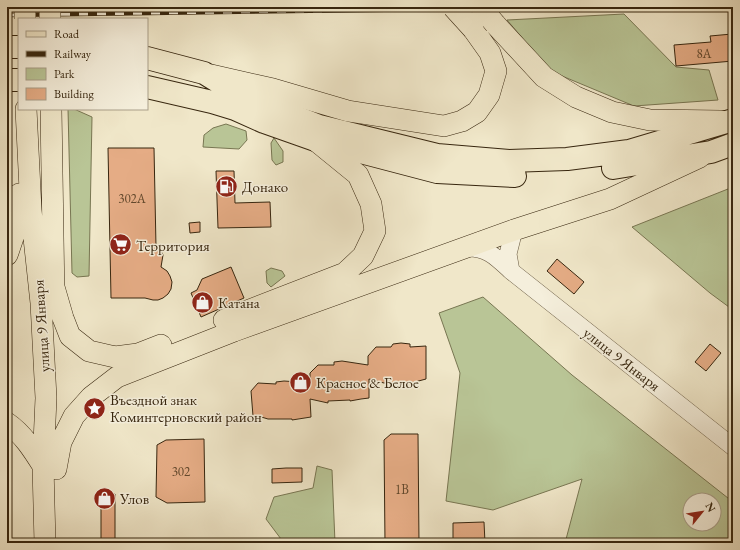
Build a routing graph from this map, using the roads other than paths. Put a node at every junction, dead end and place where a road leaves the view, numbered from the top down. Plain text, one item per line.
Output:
1 (24, 7) edge
2 (50, 7) edge
3 (453, 7) edge
4 (481, 7) edge
5 (25, 18) edge
6 (50, 18) edge
7 (7, 47) edge
8 (18, 47) edge
9 (148, 58) edge
10 (204, 73) junction
11 (7, 80) edge
12 (18, 80) edge
13 (148, 87) edge
14 (51, 110) edge
15 (26, 112) edge
16 (731, 121) edge
17 (315, 140) junction
18 (733, 144) edge
19 (711, 152) junction
20 (514, 230) junction
21 (466, 248) junction
22 (7, 255) edge
23 (511, 271) junction
24 (54, 287) junction
25 (7, 423) edge
26 (733, 447) edge
27 (50, 468) junction
28 (45, 543) edge
29 (58, 543) edge

1 - 5 main road, bridge
2 - 6 main road, bridge
3 - 10 main road, bridge
4 - 16 main road, bridge
7 - 8 highway
9 - 10 highway
10 - 16 highway
11 - 12 highway
13 - 17 highway
14 - 24 main road
15 - 22 main road
15 - 27 main road, улица 9 Января
17 - 19 highway
17 - 24 main road
18 - 19 highway
19 - 20 main road
20 - 21 main road
20 - 23 street
21 - 23 street, улица 9 Января
21 - 27 main road
23 - 26 street, улица 9 Января
24 - 27 main road, улица 9 Января
25 - 27 main road
27 - 28 main road, улица 9 Января
27 - 29 main road, улица 9 Января

